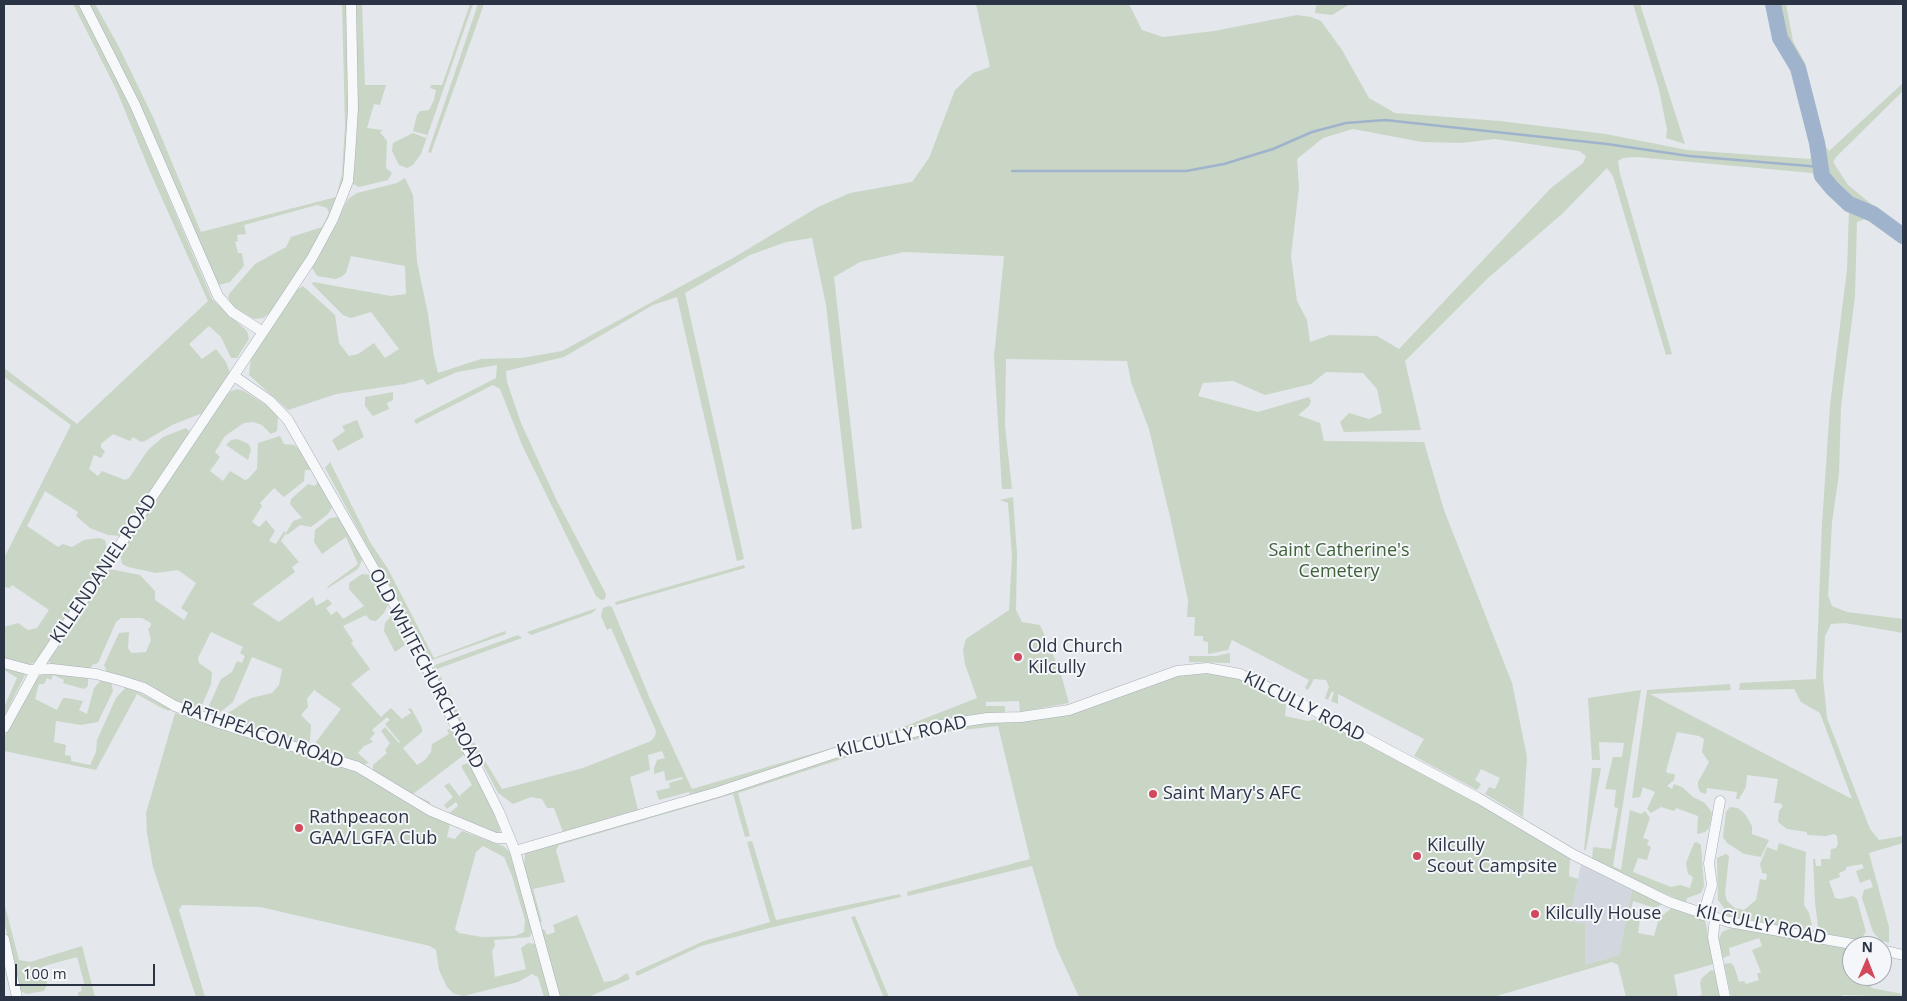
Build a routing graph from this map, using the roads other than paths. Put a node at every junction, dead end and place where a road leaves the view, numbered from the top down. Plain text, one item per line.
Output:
1 (84, 4) edge
2 (351, 4) edge
3 (263, 332) junction
4 (234, 376) junction
5 (4, 663) edge
6 (36, 670) junction
7 (4, 728) edge
8 (1720, 801) dead end
9 (510, 838) junction
10 (515, 851) junction
11 (1703, 915) junction
12 (1715, 918) junction
13 (4, 939) edge
14 (1842, 942) edge
15 (17, 997) edge
16 (555, 997) edge
17 (1725, 997) edge

1 - 3 street
2 - 3 street, KILLENDANIEL ROAD
3 - 4 street, KILLENDANIEL ROAD
4 - 6 street, KILLENDANIEL ROAD
4 - 9 street, OLD WHITECHURCH ROAD
5 - 6 street, RATHPEACON ROAD
6 - 7 street, KILLENDANIEL ROAD
6 - 9 street, RATHPEACON ROAD
8 - 11 street
9 - 10 street, OLD WHITECHURCH ROAD
10 - 11 street, KILCULLY ROAD
10 - 16 street, OLD WHITECHURCH ROAD
11 - 12 street, KILCULLY ROAD
12 - 14 street, KILCULLY ROAD
12 - 17 street
13 - 15 street

